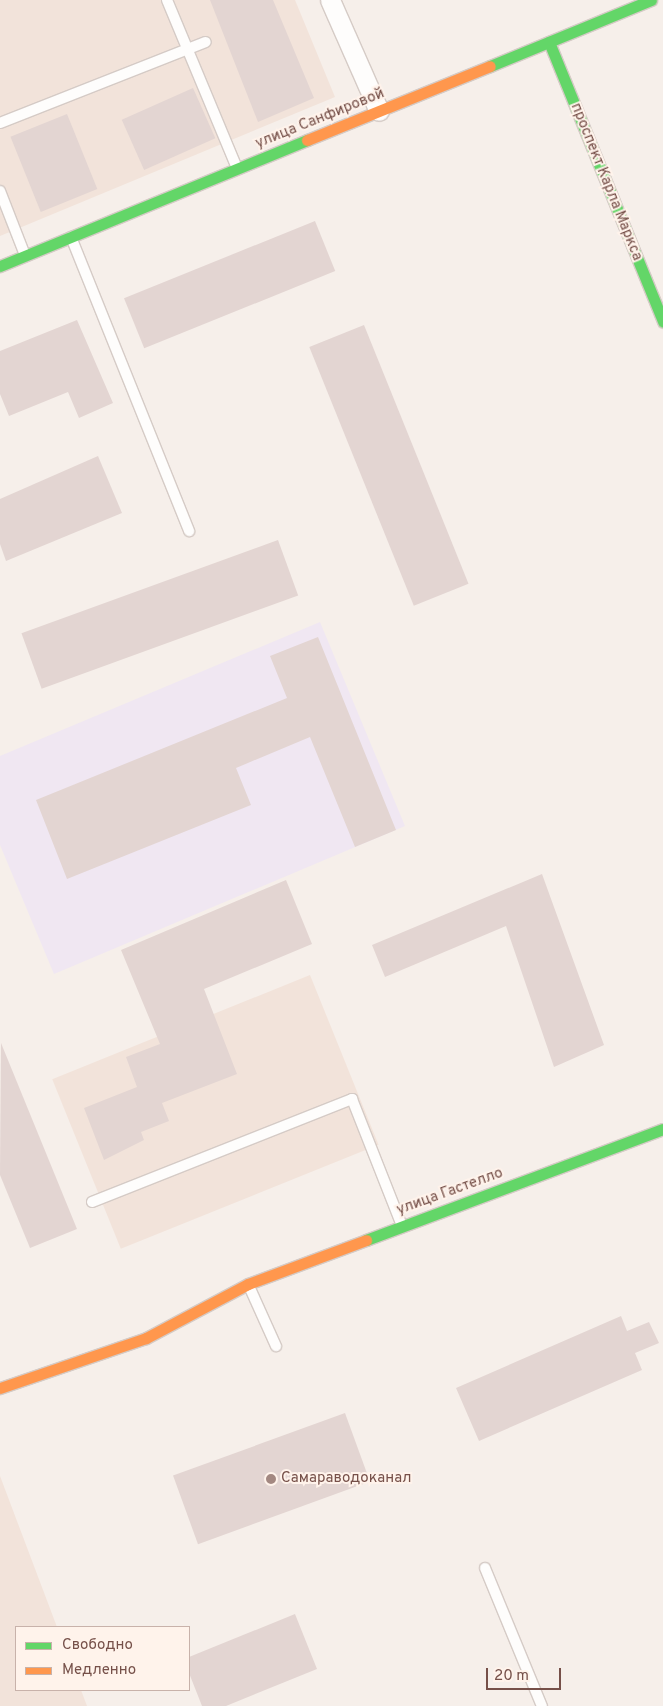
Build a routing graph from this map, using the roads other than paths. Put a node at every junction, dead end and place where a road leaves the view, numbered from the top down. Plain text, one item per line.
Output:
1 (167, 0) edge
2 (330, 0) edge
3 (651, 0) edge
4 (206, 42) dead end
5 (549, 42) junction
6 (188, 50) junction
7 (379, 111) junction
8 (0, 123) edge
9 (237, 169) junction
10 (0, 191) edge
11 (71, 237) junction
12 (25, 256) junction
13 (0, 266) edge
14 (663, 322) edge
15 (189, 531) dead end
16 (663, 1129) edge
17 (92, 1202) dead end
18 (402, 1227) junction
19 (248, 1284) junction
20 (276, 1346) dead end
21 (0, 1388) edge
22 (485, 1568) dead end
23 (542, 1706) edge

1 - 6 lane
2 - 7 street
3 - 5 street, улица Санфировой
4 - 6 lane
5 - 7 street, улица Санфировой
5 - 14 street, проспект Карла Маркса
6 - 8 lane
6 - 9 lane
7 - 9 street, улица Санфировой
9 - 11 street, улица Санфировой
10 - 12 lane
11 - 12 street, улица Санфировой
11 - 15 lane
12 - 13 street, улица Санфировой
16 - 18 street, улица Гастелло
17 - 18 lane
18 - 19 street, улица Гастелло
19 - 20 lane
19 - 21 street, улица Гастелло
22 - 23 lane

